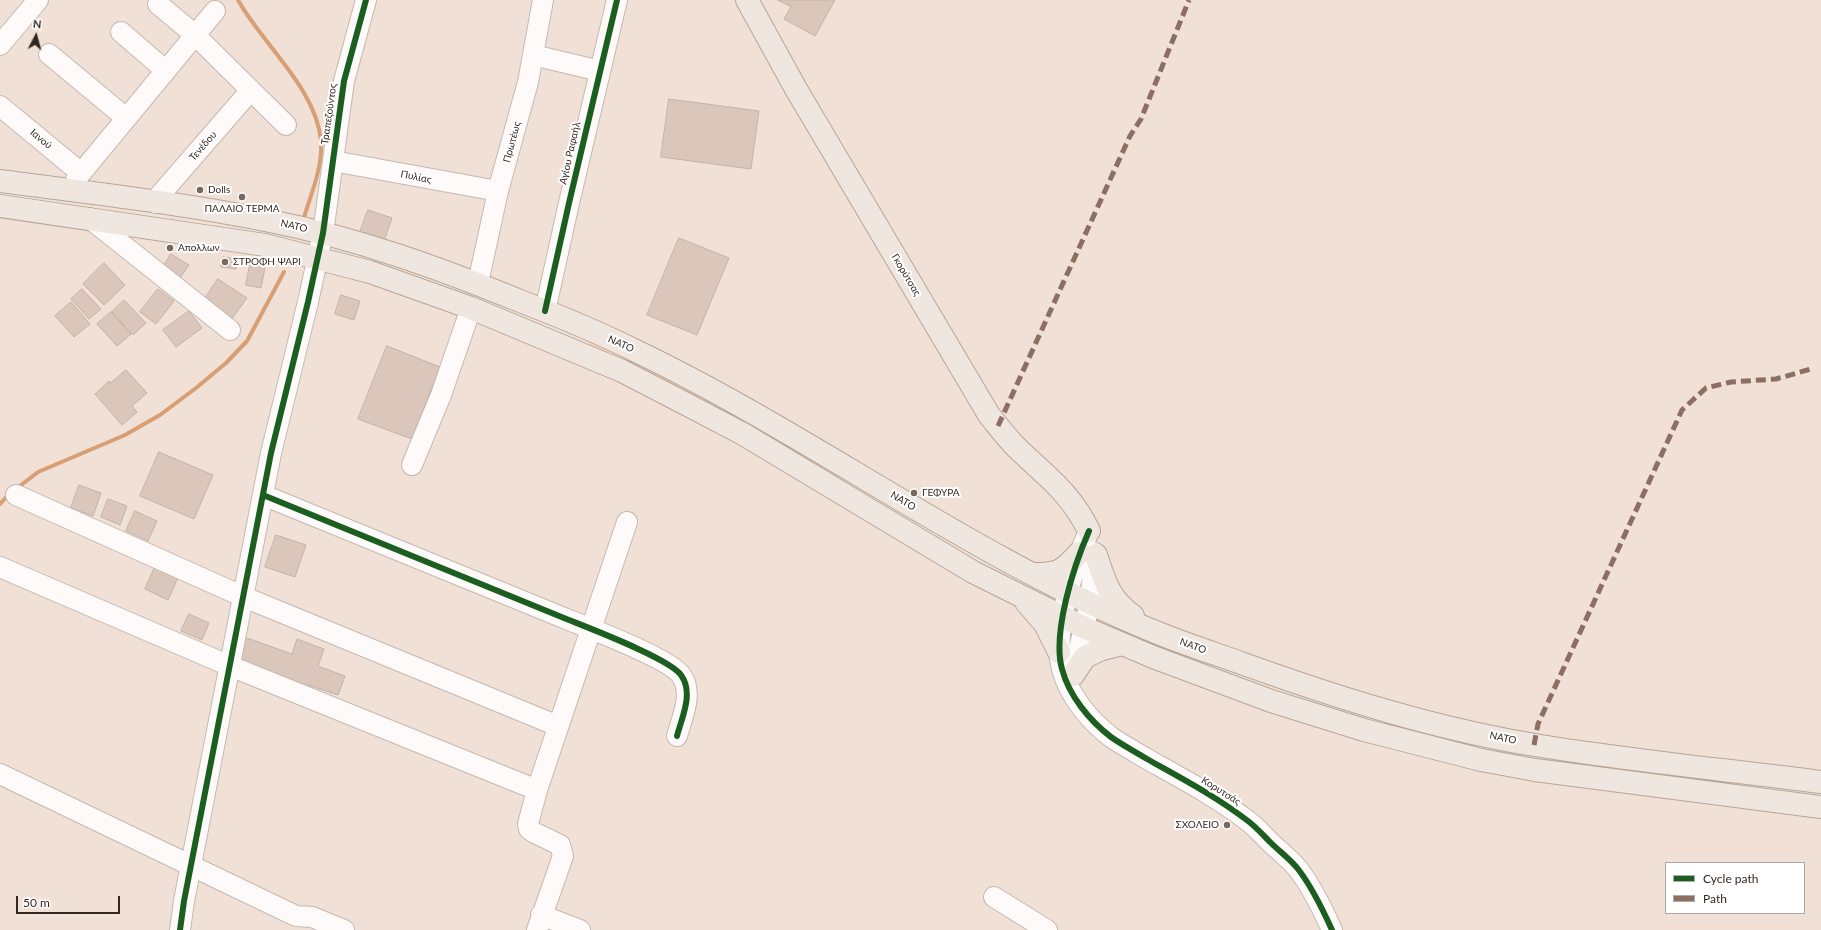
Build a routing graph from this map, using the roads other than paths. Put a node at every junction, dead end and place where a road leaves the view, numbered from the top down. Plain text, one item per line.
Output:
1 (38, 0) edge
2 (366, 0) edge
3 (543, 0) edge
4 (617, 0) edge
5 (747, 0) edge
6 (158, 4) dead end
7 (215, 11) dead end
8 (121, 32) dead end
9 (195, 35) junction
10 (0, 45) edge
11 (49, 54) dead end
12 (533, 54) junction
13 (165, 70) junction
14 (600, 71) junction
15 (251, 90) junction
16 (0, 106) edge
17 (126, 118) junction
18 (286, 125) dead end
19 (333, 161) junction
20 (0, 181) edge
21 (77, 182) junction
22 (498, 191) junction
23 (156, 203) junction
24 (0, 206) edge
25 (89, 218) junction
26 (322, 233) junction
27 (316, 257) junction
28 (478, 283) junction
29 (471, 308) junction
30 (545, 311) junction
31 (230, 330) dead end
32 (412, 465) dead end
33 (16, 494) dead end
34 (264, 495) junction
35 (627, 522) dead end
36 (1089, 531) joint
37 (1088, 554) junction
38 (0, 567) edge
39 (1033, 574) junction
40 (1069, 592) junction
41 (1021, 596) junction
42 (244, 597) junction
43 (1090, 602) junction
44 (1063, 617) junction
45 (1085, 628) junction
46 (591, 629) junction
47 (1157, 633) junction
48 (1122, 644) junction
49 (1059, 652) junction
50 (230, 666) junction
51 (1074, 685) junction
52 (558, 726) junction
53 (677, 736) dead end
54 (0, 774) edge
55 (1821, 782) edge
56 (537, 790) junction
57 (1821, 807) edge
58 (191, 867) junction
59 (994, 897) dead end
60 (539, 922) edge
61 (296, 923) edge
62 (180, 930) edge
63 (344, 930) edge
64 (580, 930) edge
65 (1047, 930) edge
66 (1332, 930) edge

1 - 10 street
2 - 19 street, Τραπεζούντος
3 - 12 street, Πρωτέως
4 - 14 street, Αγίου Ραφαήλ
5 - 36 main road, Γκορύτσας
6 - 9 street
7 - 9 street
8 - 13 street
9 - 13 street
9 - 15 street
11 - 17 street
12 - 14 street
12 - 22 street, Πρωτέως
13 - 17 street
14 - 30 street, Αγίου Ραφαήλ
15 - 18 street
15 - 23 street, Τενέδου
16 - 21 street, Ιανού
17 - 21 street
19 - 22 street, Πυλίας
19 - 26 street, Τραπεζούντος
20 - 21 main road, ΝΑΤΟ
21 - 23 main road, ΝΑΤΟ
22 - 28 street, Πρωτέως
23 - 26 main road, ΝΑΤΟ
24 - 25 main road
25 - 27 main road
25 - 31 street
26 - 27 street, Τραπεζούντος
26 - 28 main road, ΝΑΤΟ
27 - 29 main road
27 - 34 street, Τραπεζούντος
28 - 30 main road, ΝΑΤΟ
29 - 32 street
29 - 41 main road
30 - 39 main road, ΝΑΤΟ
33 - 42 street
34 - 42 street, Τραπεζούντος
34 - 46 street
35 - 46 street
36 - 37 street
37 - 39 main road
37 - 40 street, Κορυτσάς
37 - 43 street
37 - 47 main road
38 - 50 street
39 - 40 main road, ΝΑΤΟ
40 - 43 main road, ΝΑΤΟ
40 - 44 street, Κορυτσάς
41 - 44 main road
41 - 49 main road
42 - 50 street, Τραπεζούντος
42 - 52 street
43 - 45 street
43 - 47 main road, ΝΑΤΟ
44 - 45 main road
44 - 49 street, Κορυτσάς
45 - 48 main road
45 - 51 street
46 - 52 street
46 - 53 street
47 - 55 main road, ΝΑΤΟ
48 - 51 main road
48 - 57 main road
49 - 51 street, Κορυτσάς
50 - 56 street
50 - 58 street, Τραπεζούντος
51 - 66 street, Κορυτσάς
52 - 56 street
54 - 58 street
56 - 60 street
58 - 61 street
58 - 62 street, Τραπεζούντος
59 - 65 street
60 - 64 street
61 - 63 street

